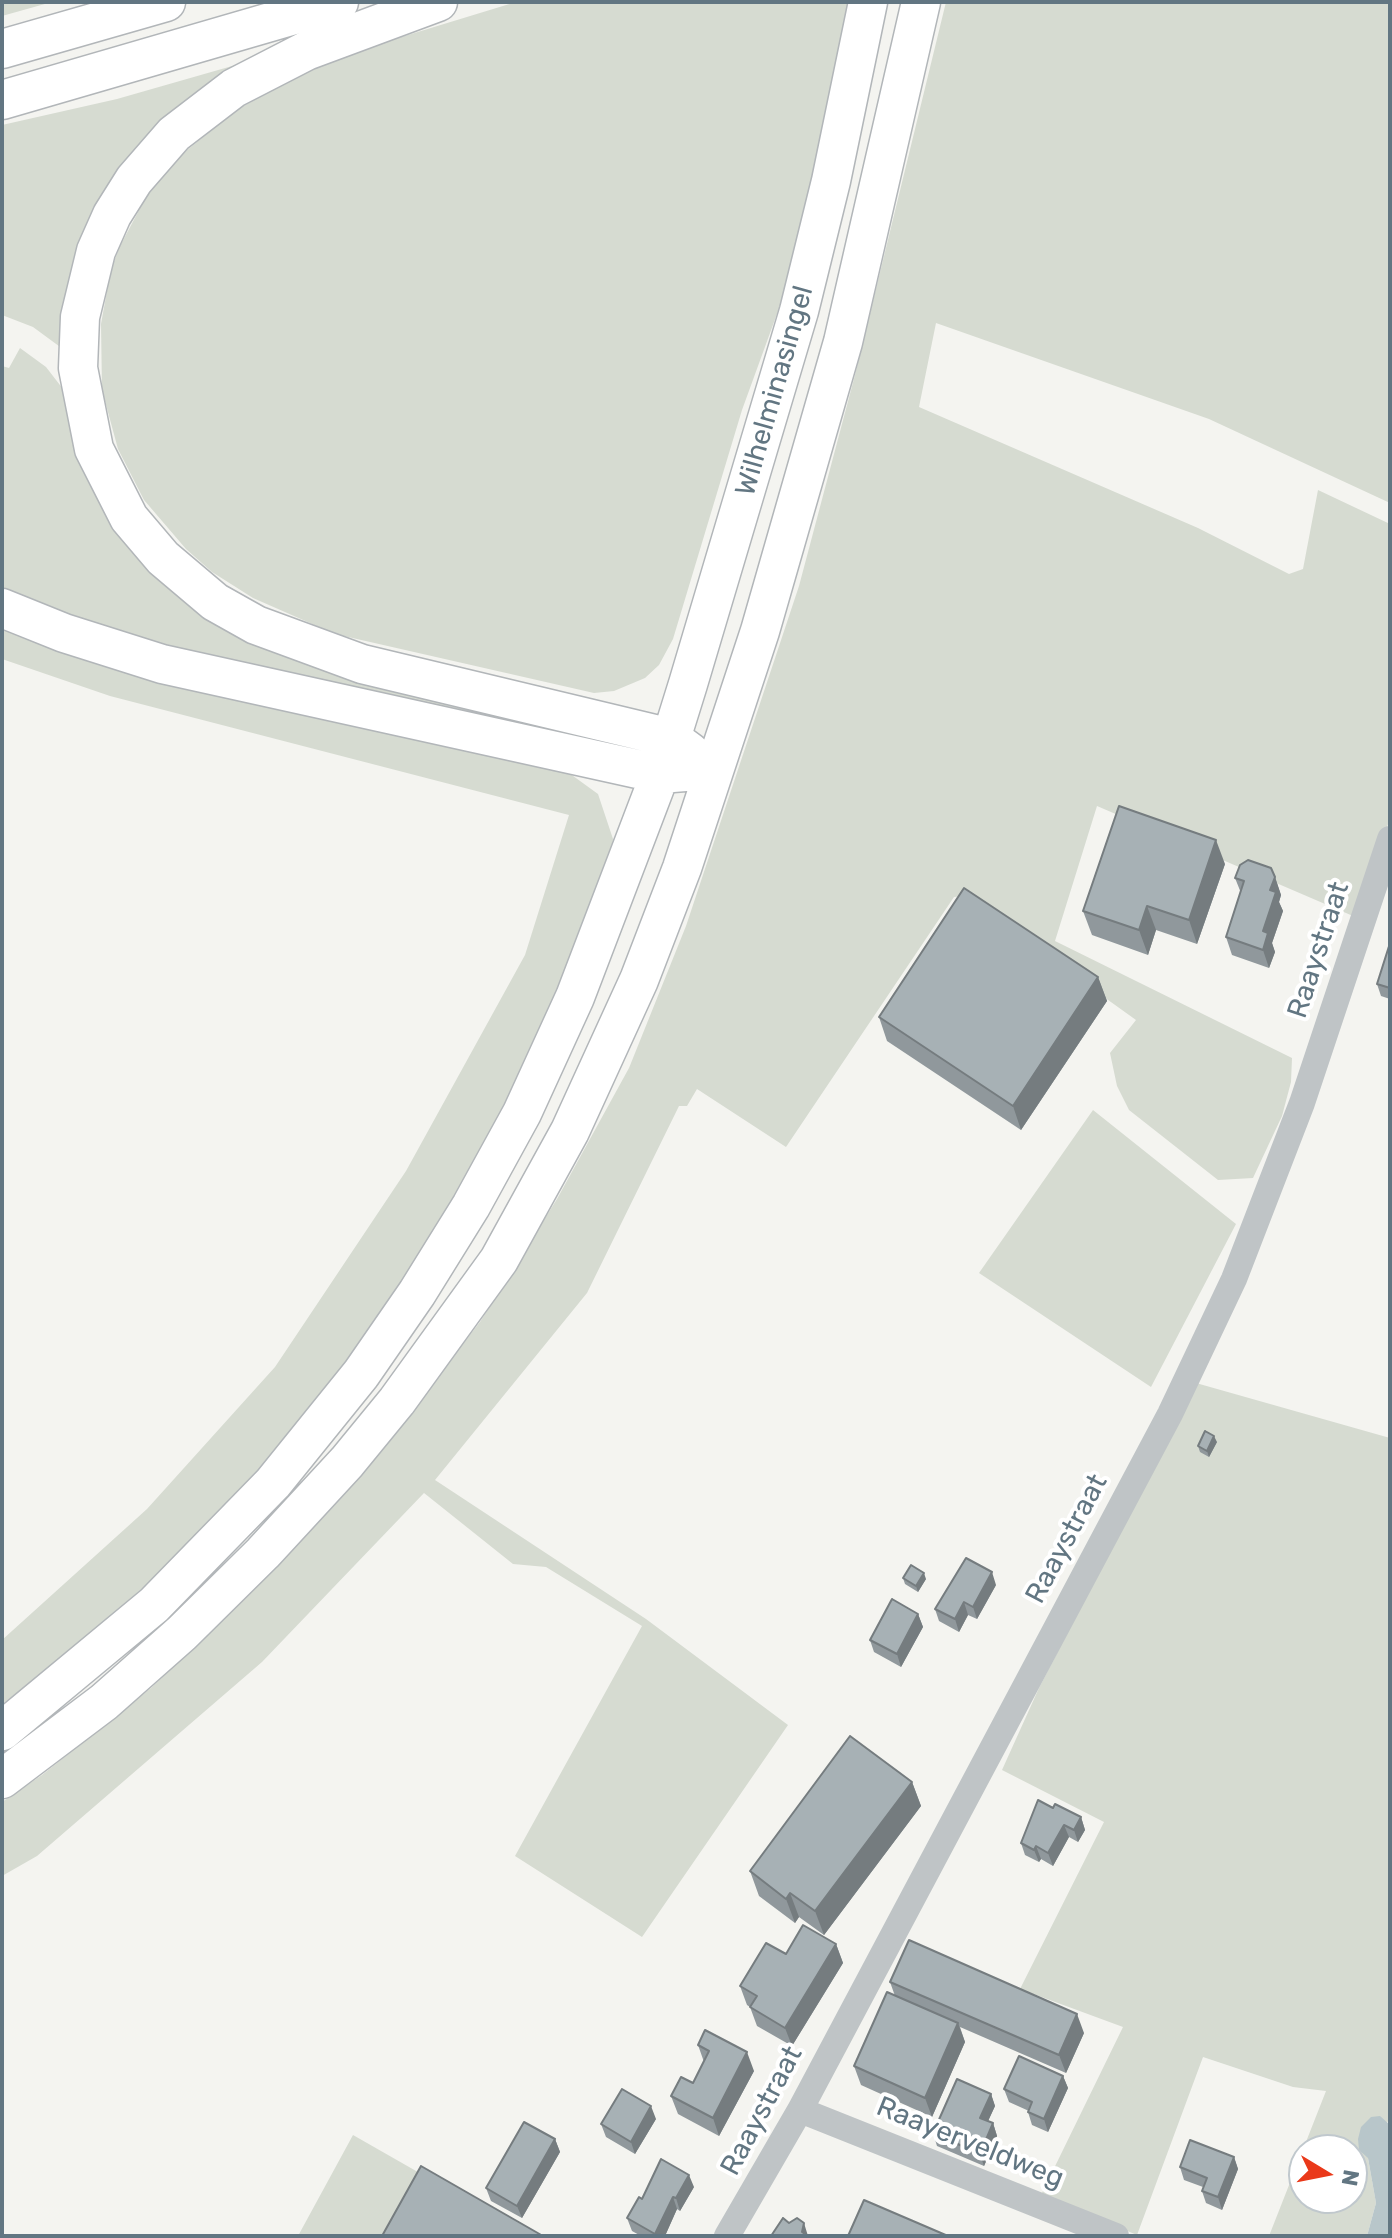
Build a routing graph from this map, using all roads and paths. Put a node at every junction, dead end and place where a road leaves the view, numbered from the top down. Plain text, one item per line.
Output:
1 (166, 2) edge
2 (339, 2) edge
3 (438, 2) edge
4 (868, 2) edge
5 (921, 2) edge
6 (2, 49) edge
7 (2, 100) edge
8 (2, 608) edge
9 (671, 738) junction
10 (716, 771) junction
11 (660, 774) junction
12 (1390, 839) edge
13 (2, 1731) edge
14 (2, 1779) edge
15 (800, 2110) junction
16 (727, 2236) edge
17 (1116, 2236) edge

1 - 6 highway
2 - 7 highway
3 - 9 highway
4 - 9 highway, Wilhelminasingel
5 - 10 highway, Wilhelminasingel
8 - 11 highway
9 - 10 highway
9 - 11 highway, Wilhelminasingel
10 - 11 highway
10 - 14 highway, Wilhelminasingel
11 - 13 highway, Wilhelminasingel
12 - 15 street, Raaystraat
15 - 16 street, Raaystraat
15 - 17 street, Raayerveldweg

